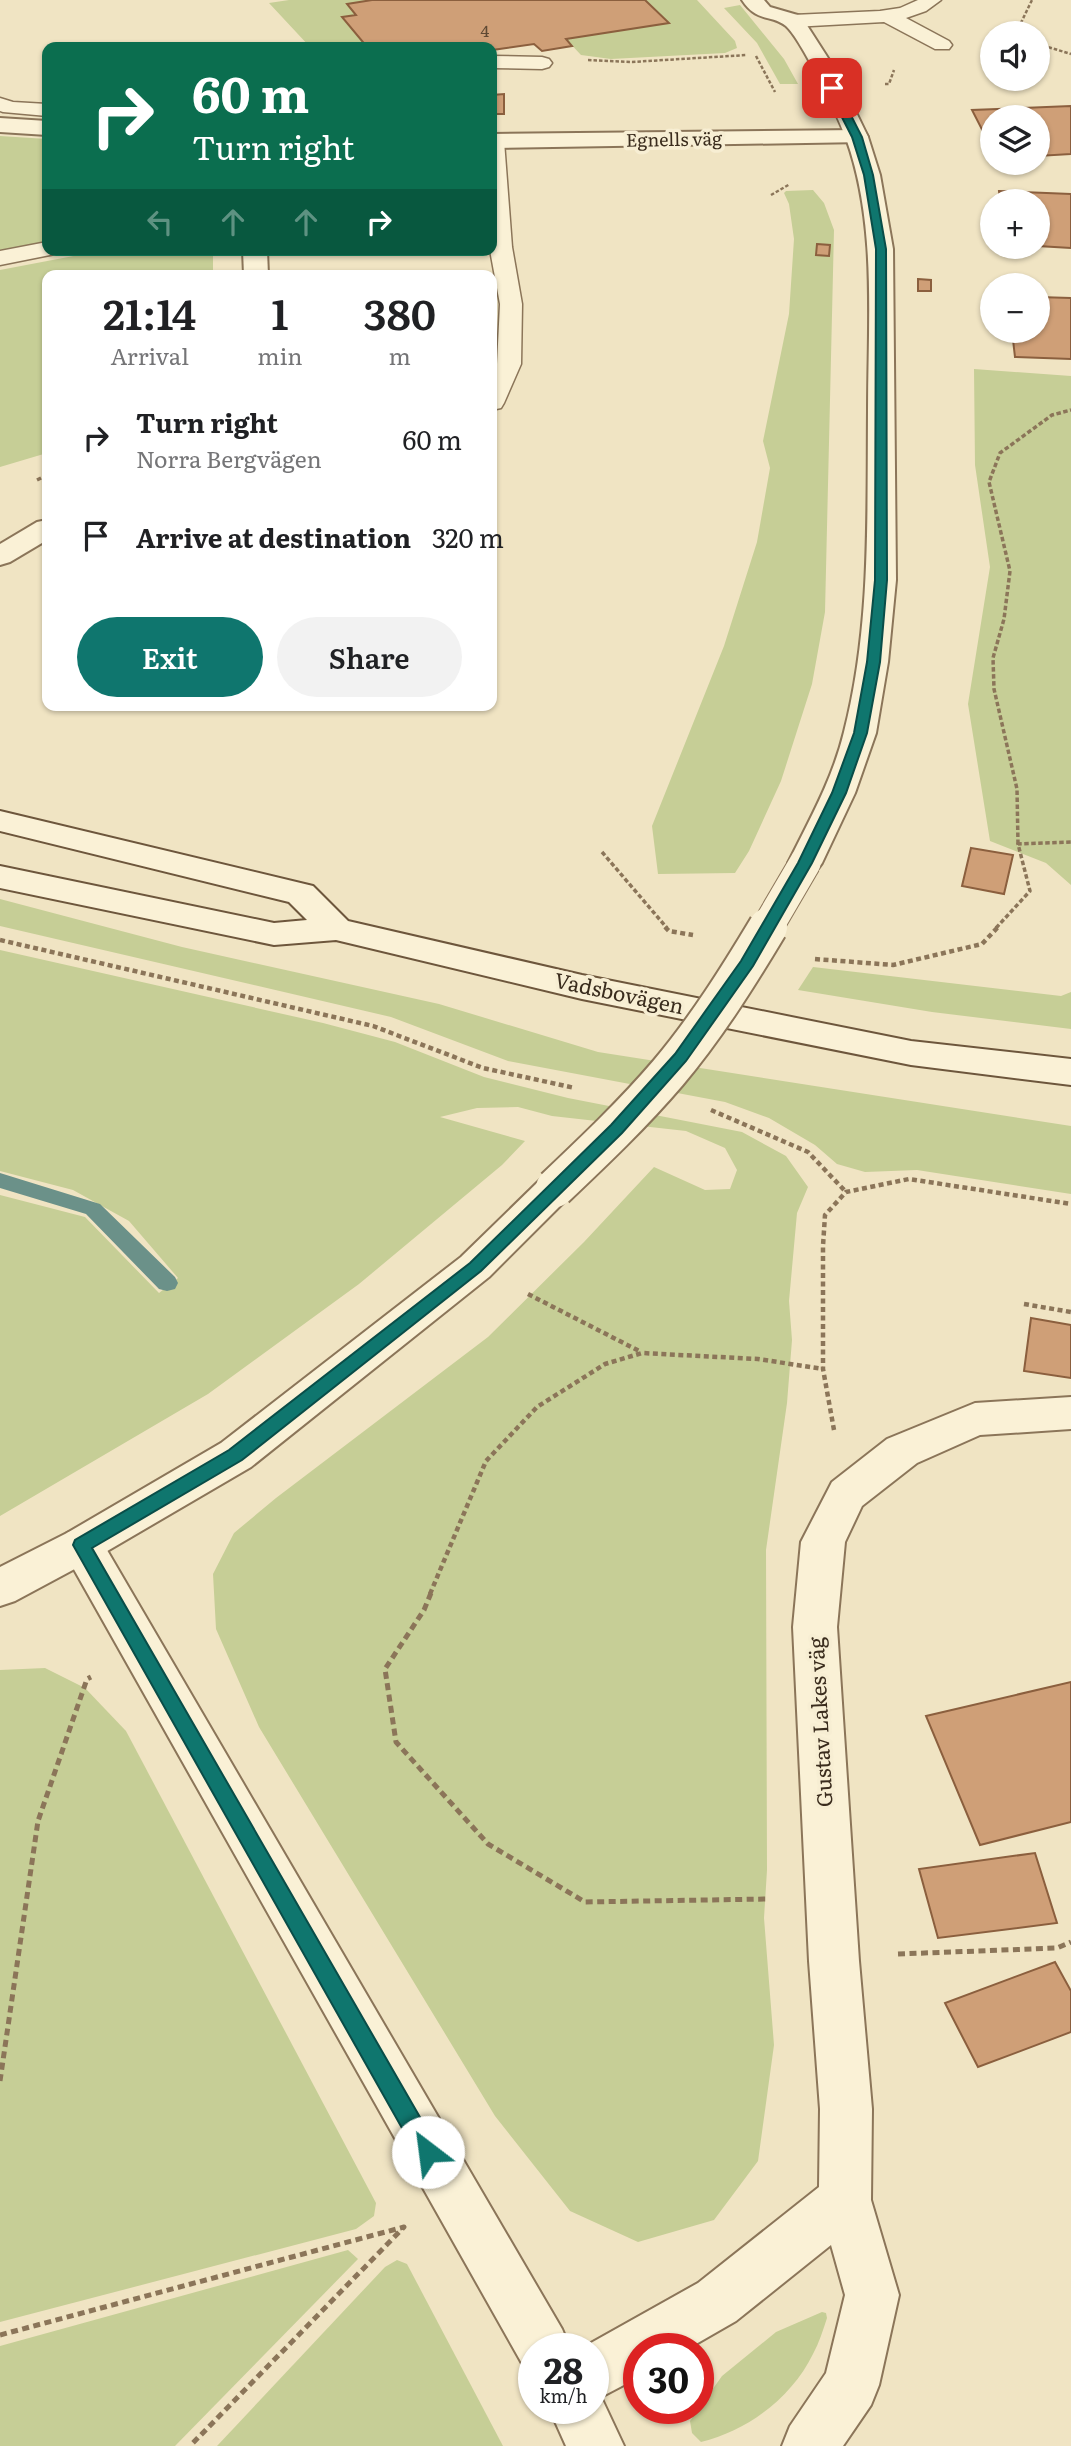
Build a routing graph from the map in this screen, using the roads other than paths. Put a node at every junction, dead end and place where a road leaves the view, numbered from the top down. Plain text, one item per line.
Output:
1 (752, 0) edge
2 (931, 0) edge
3 (792, 11) edge
4 (886, 15) junction
5 (942, 45) dead end
6 (497, 62) edge
7 (542, 63) road end
8 (0, 104) edge
9 (42, 110) edge
10 (0, 125) edge
11 (42, 128) edge
12 (857, 137) junction
13 (497, 141) edge
14 (497, 194) edge
15 (42, 250) edge
16 (0, 258) edge
17 (497, 392) edge
18 (42, 531) edge
19 (0, 556) edge
20 (0, 821) edge
21 (0, 877) edge
22 (336, 929) junction
23 (1071, 1072) edge
24 (1071, 1413) edge
25 (82, 1545) junction
26 (0, 1588) edge
27 (845, 2200) junction
28 (534, 2333) edge
29 (609, 2365) edge
30 (584, 2424) edge
31 (596, 2446) edge
32 (810, 2446) edge

1 - 3 street
2 - 4 lane
3 - 4 lane
3 - 12 street
4 - 5 lane
6 - 7 lane
8 - 9 lane
10 - 11 street
12 - 13 street, Egnells väg
12 - 25 street, bridge
14 - 17 lane
15 - 16 lane
18 - 19 street
20 - 22 street
21 - 22 street, Vadsbovägen
22 - 23 street, Vadsbovägen
24 - 27 street, Gustav Lakes väg
25 - 26 street
25 - 28 street
27 - 29 street
27 - 32 street, Gustav Lakes väg
30 - 31 street

